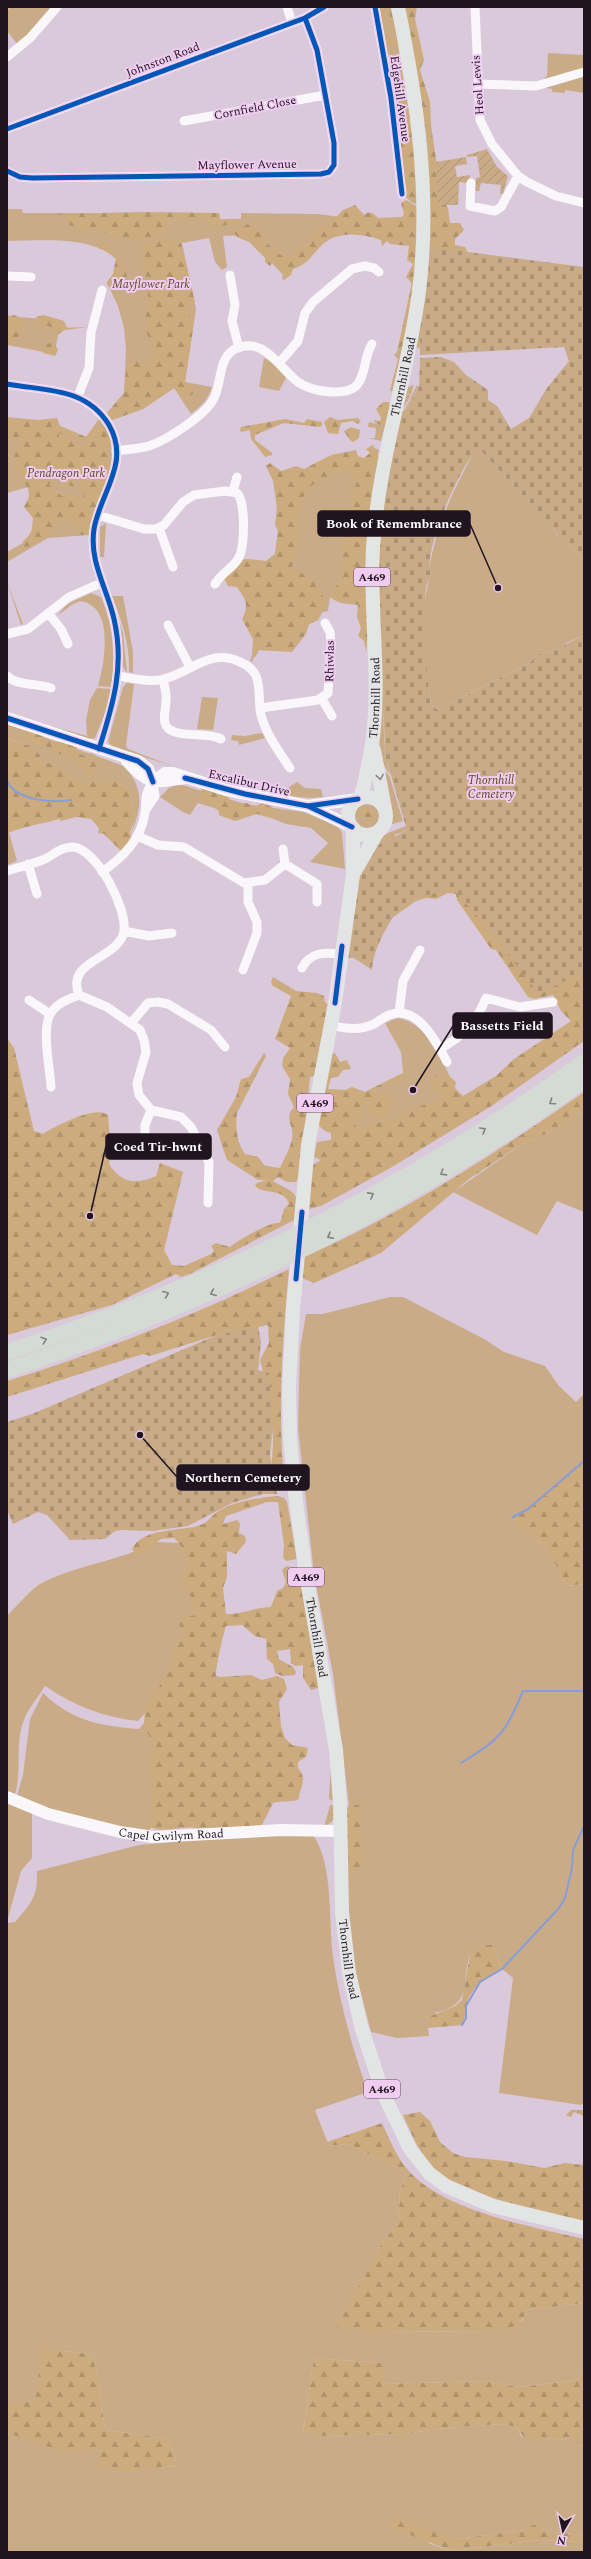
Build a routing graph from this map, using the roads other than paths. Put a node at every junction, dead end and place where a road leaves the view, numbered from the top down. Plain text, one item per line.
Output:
1 (57, 7) edge
2 (287, 7) edge
3 (324, 7) edge
4 (376, 7) edge
5 (398, 7) edge
6 (475, 7) edge
7 (305, 18) junction
8 (292, 22) junction
9 (7, 57) edge
10 (584, 72) edge
11 (478, 84) junction
12 (325, 95) junction
13 (184, 121) dead end
14 (7, 129) edge
15 (7, 171) edge
16 (518, 176) junction
17 (471, 183) dead end
18 (402, 194) dead end
19 (584, 203) edge
20 (379, 272) dead end
21 (230, 275) dead end
22 (7, 276) edge
23 (31, 277) dead end
24 (102, 290) dead end
25 (372, 344) dead end
26 (240, 348) junction
27 (280, 362) junction
28 (7, 384) edge
29 (78, 396) junction
30 (116, 450) junction
31 (237, 478) dead end
32 (233, 491) junction
33 (98, 515) junction
34 (160, 528) junction
35 (173, 567) dead end
36 (101, 583) junction
37 (215, 584) dead end
38 (48, 614) junction
39 (325, 623) dead end
40 (168, 625) dead end
41 (7, 634) edge
42 (68, 644) dead end
43 (190, 667) junction
44 (7, 676) edge
45 (118, 676) junction
46 (163, 680) junction
47 (51, 688) dead end
48 (322, 699) junction
49 (260, 708) junction
50 (332, 716) dead end
51 (7, 718) edge
52 (221, 739) dead end
53 (373, 746) junction
54 (99, 749) junction
55 (290, 768) dead end
56 (153, 782) junction
57 (359, 799) junction
58 (308, 806) junction
59 (385, 808) junction
60 (352, 828) junction
61 (376, 833) junction
62 (137, 836) junction
63 (283, 849) dead end
64 (28, 864) junction
65 (285, 864) junction
66 (7, 871) edge
67 (102, 872) junction
68 (353, 875) junction
69 (248, 883) junction
70 (37, 894) dead end
71 (317, 902) dead end
72 (124, 931) junction
73 (172, 933) dead end
74 (420, 950) dead end
75 (341, 954) junction
76 (302, 968) dead end
77 (243, 970) dead end
78 (79, 995) junction
79 (29, 1000) dead end
80 (553, 1002) dead end
81 (399, 1013) junction
82 (50, 1014) junction
83 (132, 1022) junction
84 (331, 1025) junction
85 (225, 1047) dead end
86 (440, 1049) junction
87 (447, 1062) dead end
88 (584, 1062) edge
89 (584, 1080) edge
90 (51, 1087) dead end
91 (151, 1110) junction
92 (145, 1137) dead end
93 (208, 1203) dead end
94 (7, 1352) edge
95 (7, 1370) edge
96 (7, 1797) edge
97 (340, 1831) junction
98 (584, 2228) edge

1 - 9 street
2 - 8 street
3 - 7 street, Johnston Road
4 - 18 street, Edgehill Avenue
5 - 53 main road, Thornhill Road / A469
6 - 11 street, Heol Lewis
7 - 8 street, Johnston Road
7 - 12 street, Mayflower Avenue
8 - 14 street, Johnston Road
10 - 11 street
11 - 16 street, Heol Lewis
12 - 13 street, Cornfield Close
12 - 15 street, Mayflower Avenue
16 - 17 street
16 - 19 street, Heol Lewis
20 - 27 street
21 - 26 street
22 - 23 street
24 - 29 street
25 - 27 street
26 - 27 street
26 - 30 street
28 - 29 street
29 - 30 street
30 - 33 street
31 - 32 street
32 - 34 street
32 - 37 street
33 - 34 street
33 - 36 street
34 - 35 street
36 - 38 street
36 - 45 street
38 - 41 street
38 - 42 street
39 - 48 street, Rhiwlas
40 - 43 street
43 - 46 street
43 - 49 street
44 - 47 street
45 - 46 street
45 - 54 street
46 - 52 street
48 - 49 street, Rhiwlas
48 - 50 street, Rhiwlas
49 - 55 street
51 - 54 street
53 - 57 main road, Thornhill Road / A469
53 -> 59 main road, Thornhill Road / A469
54 - 56 street
56 - 58 street, Excalibur Drive
56 - 62 street
57 - 58 street, Excalibur Drive
57 - 59 main road
57 - 60 main road, Thornhill Road
58 - 60 street, Excalibur Drive
59 - 61 main road, Thornhill Road
60 - 61 main road
60 - 68 main road, Thornhill Road / A469
61 - 68 main road, Thornhill Road / A469
62 - 67 street
62 - 69 street
63 - 65 street
64 - 66 street
64 - 67 street
64 - 70 street
65 - 69 street
65 - 71 street
67 - 72 street
68 - 75 main road, Thornhill Road / A469
69 - 77 street
72 - 73 street
72 - 78 street
74 - 81 street
75 - 76 street
75 - 84 main road, Thornhill Road / A469
78 - 82 street
78 - 83 street
79 - 82 street
80 - 86 street
81 - 84 street
81 - 86 street
82 - 90 street
83 - 85 street
83 - 91 street
84 - 97 main road, Thornhill Road / A469
86 - 87 street
94 -> 88 highway
89 -> 95 highway
91 - 92 street
91 - 93 street
96 - 97 street, Capel Gwilym Road
97 - 98 main road, Thornhill Road / A469

